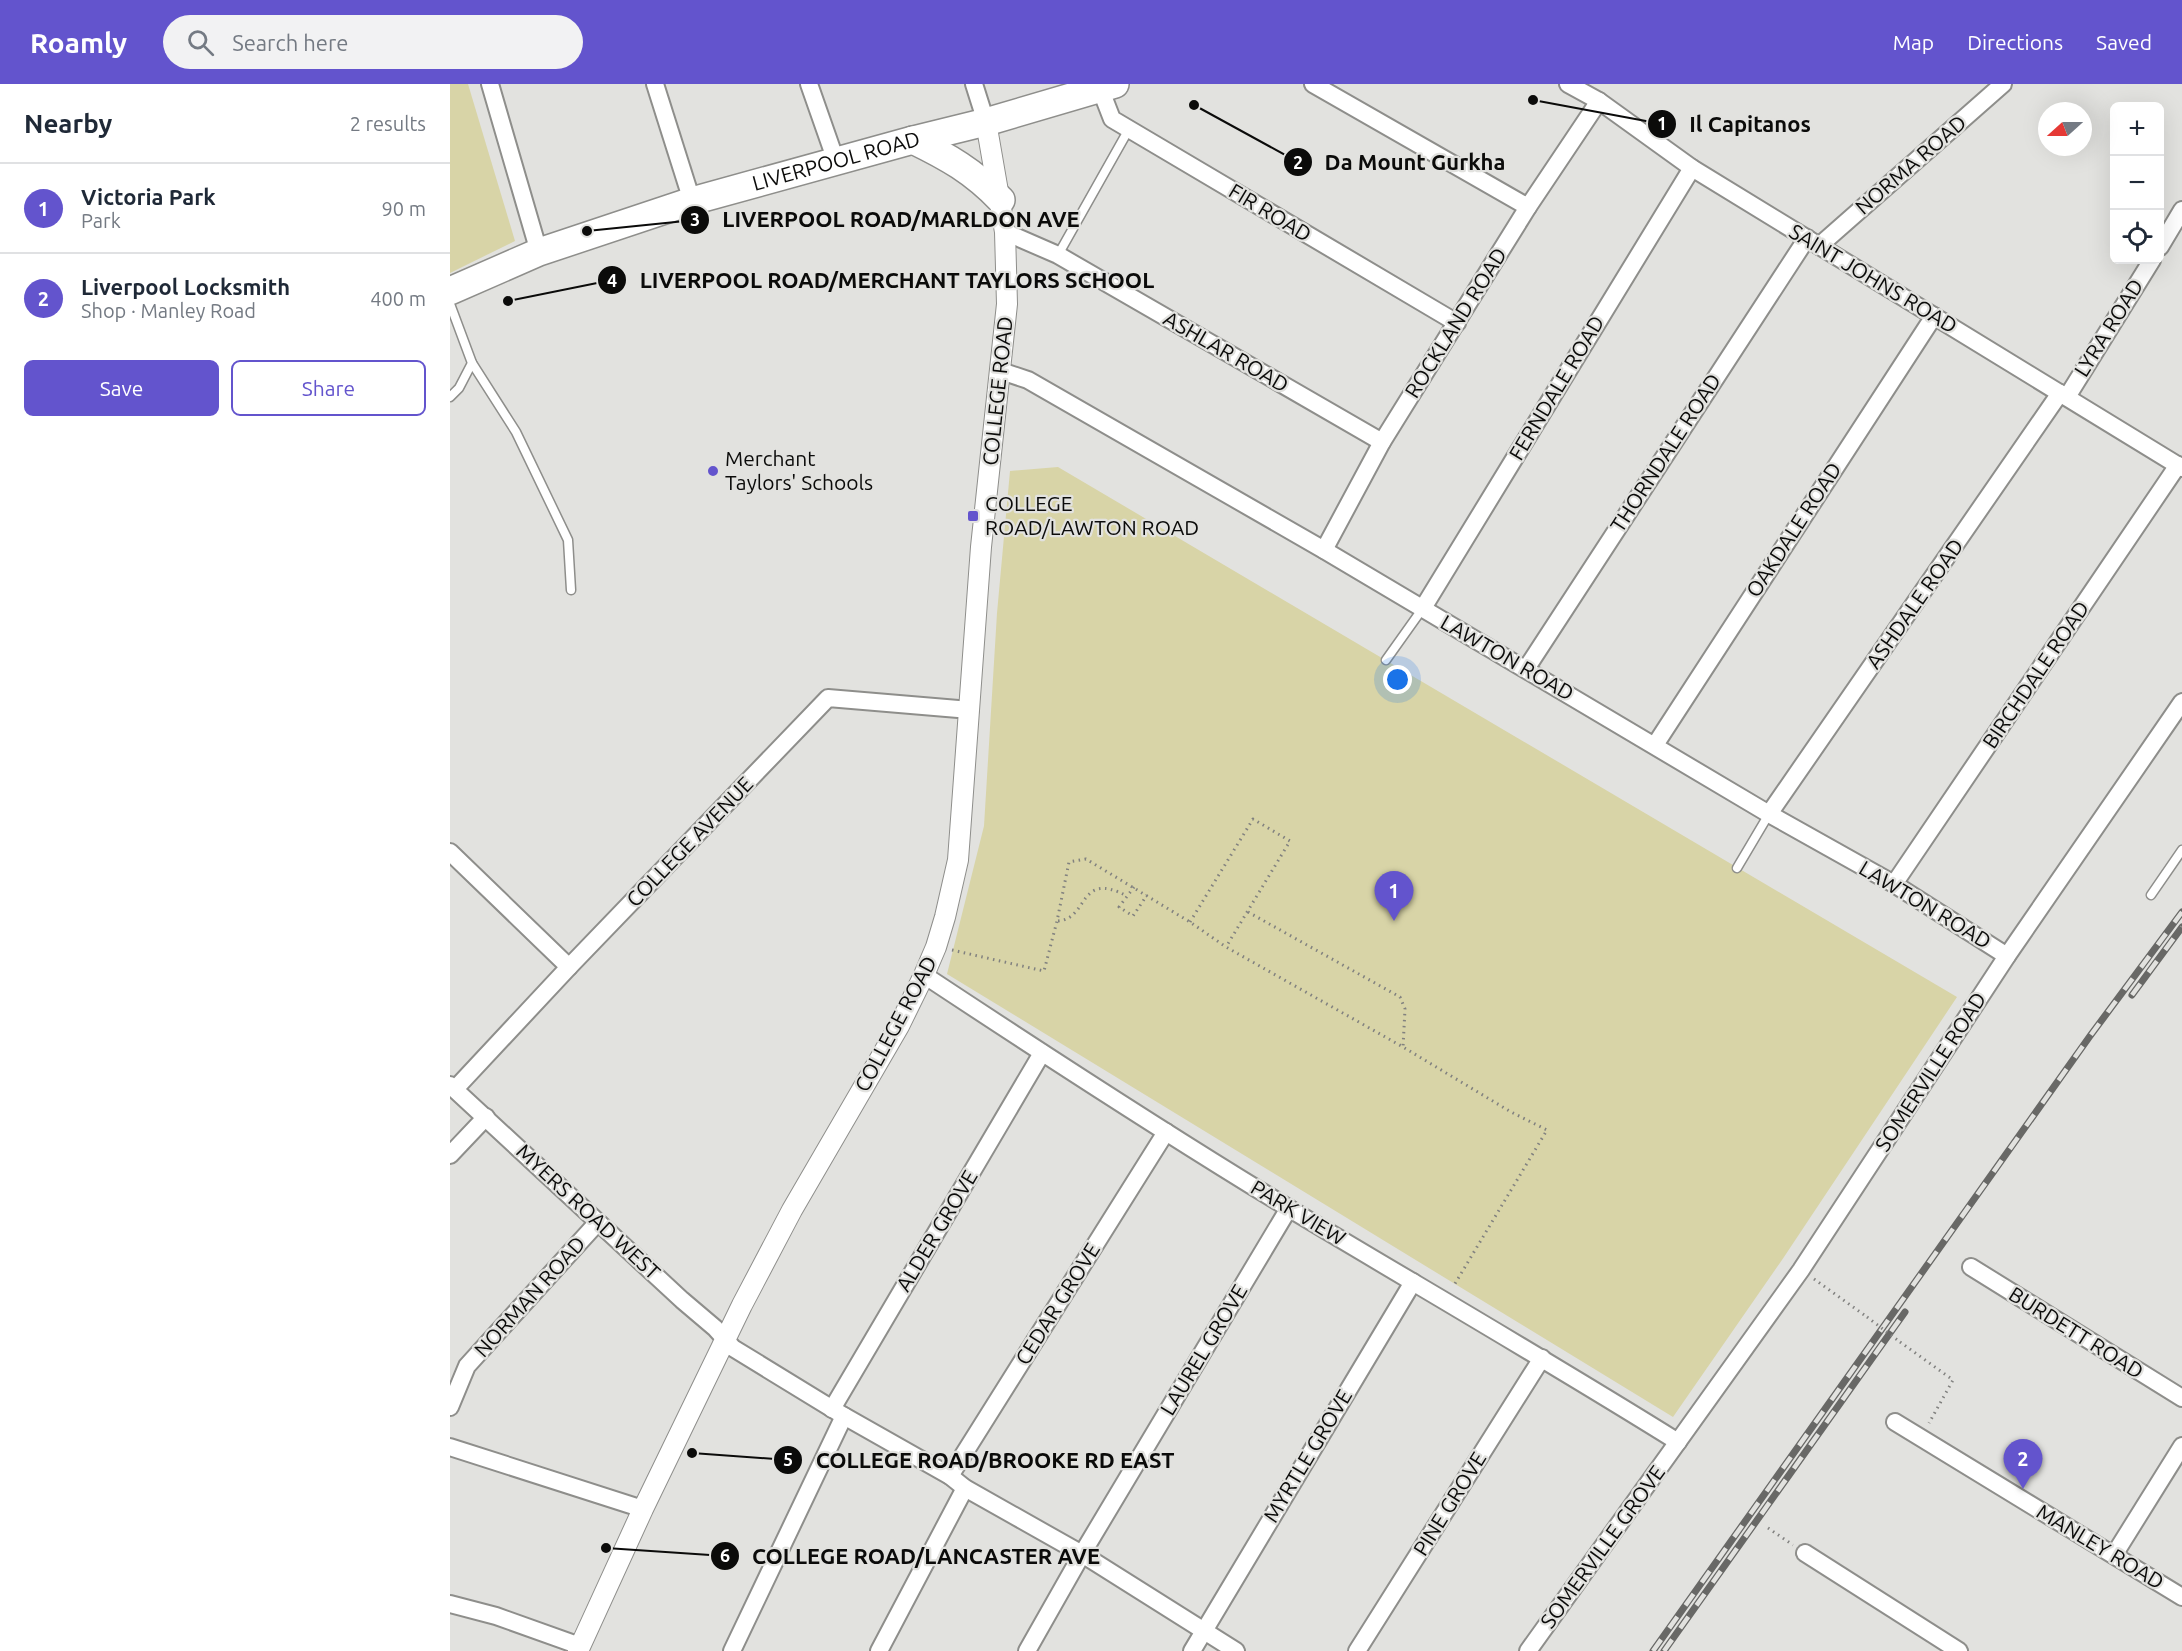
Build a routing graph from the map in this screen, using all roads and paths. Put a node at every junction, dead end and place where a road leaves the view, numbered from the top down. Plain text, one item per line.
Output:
1 (490, 84) edge
2 (655, 84) edge
3 (809, 84) edge
4 (974, 84) edge
5 (1313, 84) edge
6 (1568, 84) edge
7 (2003, 84) edge
8 (1096, 87) edge
9 (1599, 101) junction
10 (986, 122) junction
11 (1129, 129) junction
12 (912, 140) junction
13 (836, 161) junction
14 (1692, 168) junction
15 (1001, 200) junction
16 (692, 201) junction
17 (1528, 207) junction
18 (2182, 210) edge
19 (1005, 232) junction
20 (2164, 240) edge
21 (1813, 242) junction
22 (539, 252) junction
23 (1058, 255) junction
24 (2149, 264) edge
25 (450, 291) edge
26 (450, 304) edge
27 (1934, 316) junction
28 (1457, 323) junction
29 (472, 363) junction
30 (1001, 371) junction
31 (2064, 395) junction
32 (450, 397) edge
33 (1382, 442) junction
34 (2180, 467) edge
35 (1324, 550) junction
36 (571, 590) dead end
37 (1423, 608) junction
38 (1386, 660) dead end
39 (1526, 669) junction
40 (2182, 702) edge
41 (970, 710) junction
42 (1654, 745) junction
43 (1769, 814) junction
44 (2182, 850) edge
45 (450, 852) edge
46 (1737, 868) dead end
47 (1894, 884) junction
48 (1134, 887) junction
49 (1146, 895) junction
50 (2151, 895) dead end
51 (1127, 896) junction
52 (1247, 912) junction
53 (1057, 921) junction
54 (1190, 922) junction
55 (936, 947) junction
56 (1226, 947) junction
57 (2007, 956) junction
58 (569, 966) junction
59 (924, 975) junction
60 (1403, 1047) junction
61 (1042, 1053) junction
62 (452, 1087) edge
63 (486, 1117) junction
64 (1166, 1132) junction
65 (450, 1155) edge
66 (1289, 1208) junction
67 (598, 1222) junction
68 (1971, 1268) dead end
69 (1801, 1270) junction
70 (1413, 1282) junction
71 (1444, 1300) junction
72 (725, 1340) junction
73 (1542, 1358) junction
74 (2182, 1398) edge
75 (450, 1407) edge
76 (838, 1412) junction
77 (1895, 1422) dead end
78 (1920, 1437) junction
79 (1678, 1442) junction
80 (2182, 1446) edge
81 (450, 1447) edge
82 (950, 1476) junction
83 (964, 1488) junction
84 (643, 1509) junction
85 (1768, 1528) dead end
86 (1805, 1553) joint
87 (1082, 1554) junction
88 (2114, 1555) junction
89 (2182, 1597) edge
90 (450, 1604) edge
91 (1203, 1631) junction
92 (579, 1648) edge
93 (732, 1651) edge
94 (879, 1651) edge
95 (1027, 1651) edge
96 (1192, 1651) edge
97 (1236, 1651) edge
98 (1357, 1651) edge
99 (1528, 1651) edge
100 (1959, 1651) edge

1 - 22 street
2 - 16 street
3 - 13 street
4 - 10 street
5 - 17 street
6 - 9 street, SAINT JOHNS ROAD
7 - 21 street, NORMA ROAD
8 - 10 highway, LIVERPOOL ROAD
8 - 11 street, FIR ROAD
9 - 14 street, SAINT JOHNS ROAD
9 - 17 street, ROCKLAND ROAD
10 - 12 highway, LIVERPOOL ROAD
10 - 15 street, COLLEGE ROAD
11 - 23 lane
11 - 28 street, FIR ROAD
12 - 13 highway, LIVERPOOL ROAD
12 - 15 highway
13 - 16 highway, LIVERPOOL ROAD
14 - 21 street, SAINT JOHNS ROAD
14 - 37 street, FERNDALE ROAD
15 - 19 street, COLLEGE ROAD
16 - 22 highway, LIVERPOOL ROAD
17 - 28 street, ROCKLAND ROAD
18 - 20 street
19 - 23 street, ASHLAR ROAD
19 - 30 street, COLLEGE ROAD
21 - 27 street, SAINT JOHNS ROAD
21 - 39 street, THORNDALE ROAD
22 - 25 highway, LIVERPOOL ROAD
23 - 33 street, ASHLAR ROAD
24 - 31 street, LYRA ROAD
26 - 29 lane
27 - 31 street, SAINT JOHNS ROAD
27 - 42 street, OAKDALE ROAD
28 - 33 street, ROCKLAND ROAD
29 - 32 lane
29 - 36 lane
30 - 35 street, LAWTON ROAD
30 - 41 street, COLLEGE ROAD
31 - 34 street, SAINT JOHNS ROAD
31 - 43 street, ASHDALE ROAD
33 - 35 street, ROCKLAND ROAD
34 - 47 street, BIRCHDALE ROAD
35 - 37 street, LAWTON ROAD
37 - 38 lane
37 - 39 street, LAWTON ROAD
39 - 42 street, LAWTON ROAD
40 - 57 street, SOMERVILLE ROAD
41 - 55 street, COLLEGE ROAD
41 - 58 street, COLLEGE AVENUE
42 - 43 street, LAWTON ROAD
43 - 46 lane
43 - 47 street, LAWTON ROAD
44 - 50 lane
45 - 58 street
47 - 57 street, LAWTON ROAD
48 - 49 path
48 - 51 path
48 - 53 path
49 - 51 path
49 - 54 path
51 - 53 path
52 - 54 path
52 - 56 path
52 - 60 path
53 - 55 path
54 - 56 path
55 - 59 street, COLLEGE ROAD
56 - 60 path
57 - 69 street, SOMERVILLE ROAD
58 - 62 street, COLLEGE AVENUE
59 - 61 street, PARK VIEW
59 - 72 street, COLLEGE ROAD
60 - 71 path
61 - 64 street, PARK VIEW
61 - 76 street, ALDER GROVE
62 - 63 street, MYERS ROAD WEST
63 - 65 street
63 - 67 street, MYERS ROAD WEST
64 - 66 street, PARK VIEW
64 - 82 street, CEDAR GROVE
66 - 70 street, PARK VIEW
66 - 87 street, LAUREL GROVE
67 - 72 street, MYERS ROAD WEST
67 - 75 street, NORMAN ROAD
68 - 74 street, BURDETT ROAD
69 - 78 path, bridge
69 - 79 street, SOMERVILLE ROAD
70 - 71 street, PARK VIEW
70 - 91 street, MYRTLE GROVE
71 - 73 street, PARK VIEW
72 - 76 street, MYERS ROAD WEST
72 - 84 street, COLLEGE ROAD
73 - 79 street, PARK VIEW
73 - 98 street, PINE GROVE
76 - 82 street, MYERS ROAD WEST
76 - 93 street, ALDER GROVE
77 - 78 street, MANLEY ROAD
78 - 88 street, MANLEY ROAD
79 - 99 street, SOMERVILLE GROVE
80 - 88 street
81 - 84 street
82 - 83 street, MYERS ROAD WEST
83 - 87 street, MYERS ROAD WEST
83 - 94 street
84 - 92 street, COLLEGE ROAD
85 - 86 path
86 - 100 street
87 - 91 street, MYERS ROAD WEST
87 - 95 street, LAUREL GROVE
88 - 89 street, MANLEY ROAD
90 - 92 street
91 - 96 street, MYRTLE GROVE
91 - 97 street, MYERS ROAD WEST

